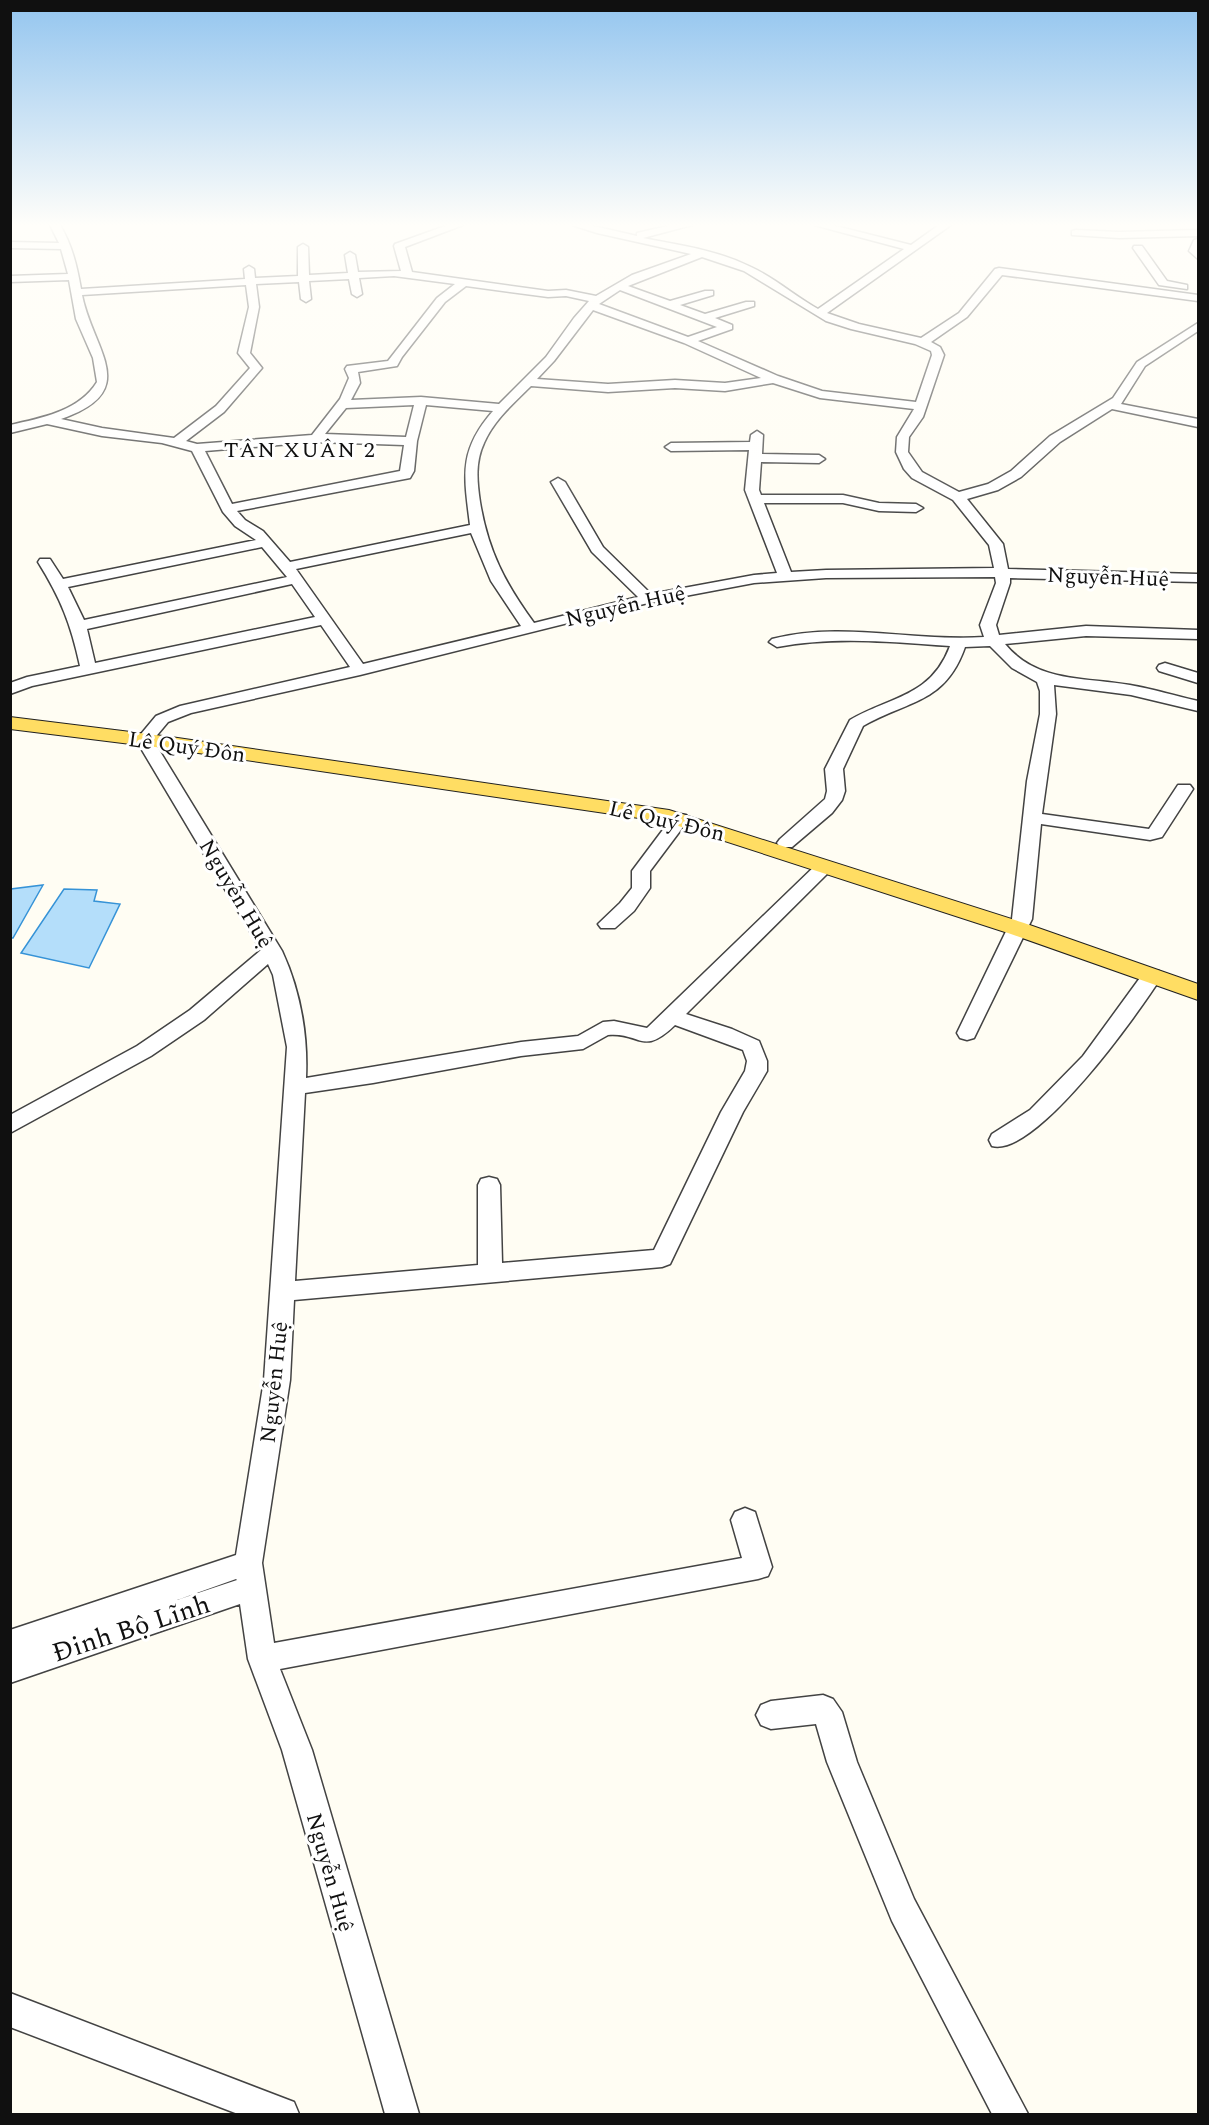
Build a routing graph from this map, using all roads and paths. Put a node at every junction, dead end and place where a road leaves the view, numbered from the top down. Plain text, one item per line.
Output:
1 (84, 324) edge
2 (250, 324) edge
3 (422, 324) edge
4 (572, 324) edge
5 (648, 324) edge
6 (719, 324) edge
7 (848, 324) edge
8 (949, 324) edge
9 (1198, 326) edge
10 (688, 341) junction
11 (923, 342) junction
12 (774, 379) junction
13 (527, 382) junction
14 (421, 401) junction
15 (343, 404) junction
16 (1110, 405) junction
17 (921, 406) junction
18 (502, 408) junction
19 (48, 420) junction
20 (1198, 423) edge
21 (10, 429) edge
22 (316, 438) junction
23 (411, 441) junction
24 (177, 442) junction
25 (756, 446) junction
26 (671, 447) dead end
27 (197, 448) junction
28 (819, 459) dead end
29 (558, 482) dead end
30 (958, 497) junction
31 (755, 499) junction
32 (916, 508) dead end
33 (228, 509) junction
34 (477, 528) junction
35 (266, 542) junction
36 (45, 562) dead end
37 (1002, 572) junction
38 (292, 573) junction
39 (785, 576) junction
40 (1198, 578) edge
41 (59, 584) junction
42 (648, 599) junction
43 (326, 620) junction
44 (80, 626) junction
45 (530, 628) junction
46 (1198, 634) edge
47 (993, 640) junction
48 (777, 642) dead end
49 (959, 642) junction
50 (1164, 668) dead end
51 (89, 669) junction
52 (360, 670) junction
53 (1198, 678) edge
54 (1044, 679) junction
55 (10, 689) edge
56 (1198, 706) edge
57 (10, 723) edge
58 (146, 737) junction
59 (499, 786) junction
60 (1184, 789) dead end
61 (1033, 818) junction
62 (680, 819) junction
63 (786, 843) junction
64 (825, 867) junction
65 (1019, 923) junction
66 (608, 924) dead end
67 (272, 951) junction
68 (1152, 976) junction
69 (1198, 980) edge
70 (1198, 992) edge
71 (670, 1017) junction
72 (967, 1033) dead end
73 (296, 1087) junction
74 (10, 1125) edge
75 (1000, 1140) dead end
76 (489, 1185) dead end
77 (490, 1273) junction
78 (281, 1292) junction
79 (746, 1520) dead end
80 (250, 1575) junction
81 (10, 1644) edge
82 (262, 1659) junction
83 (10, 1669) edge
84 (771, 1715) dead end
85 (10, 2010) edge
86 (282, 2115) edge
87 (402, 2115) edge
88 (1011, 2115) edge

1 - 19 street
2 - 24 street
3 - 15 street
4 - 13 street
5 - 10 street
6 - 10 street
7 - 11 street
8 - 11 street
9 - 16 street
10 - 12 street
11 - 17 street
12 - 13 street
12 - 17 street
13 - 18 street
14 - 15 street
14 - 18 street
14 - 23 street
15 - 22 street
16 - 20 street
16 - 30 street
17 - 30 street
18 - 34 street
19 - 21 street
19 - 24 street
22 - 23 street
22 - 27 street
23 - 33 street
24 - 27 street
25 - 26 street
25 - 28 street
25 - 31 street
27 - 33 street
29 - 42 street
30 - 37 street
31 - 32 street
31 - 39 street
33 - 35 street
34 - 38 street
34 - 45 street
35 - 38 street
35 - 41 street
36 - 41 street
37 - 39 street, Nguyễn Huệ
37 - 40 street, Nguyễn Huệ
37 - 47 street
38 - 43 street
38 - 44 street
39 - 42 street, Nguyễn Huệ
41 - 44 street
42 - 45 street, Nguyễn Huệ
43 - 51 street
43 - 52 street
44 - 51 street
45 - 52 street, Nguyễn Huệ
46 - 47 street
47 - 49 street
47 - 54 street
48 - 49 street
49 - 63 street
50 - 53 street
51 - 55 street
52 - 58 street, Nguyễn Huệ
54 - 56 street
54 - 61 street
57 - 58 main road, Lê Quý Đôn
58 - 59 main road, Lê Quý Đôn
58 - 67 street, Nguyễn Huệ
59 - 62 main road, Lê Quý Đôn
59 - 63 main road, Lê Quý Đôn
60 - 61 street
61 - 65 street
62 - 64 main road, Lê Quý Đôn
62 - 66 street
63 - 65 main road, Lê Quý Đôn
64 - 65 main road, Lê Quý Đôn
64 - 71 street
65 - 68 main road, Lê Quý Đôn
65 - 69 main road, Lê Quý Đôn
65 - 72 street
67 - 73 street, Nguyễn Huệ
67 - 74 street
68 - 70 main road, Lê Quý Đôn
68 - 75 street
71 - 73 street
71 - 77 street
73 - 78 street, Nguyễn Huệ
76 - 77 street
77 - 78 street
78 - 80 street, Nguyễn Huệ
79 - 82 street
80 - 81 street, Đinh Bộ Lĩnh
80 - 82 street, Nguyễn Huệ
80 - 83 street, Đinh Bộ Lĩnh
82 - 87 street, Nguyễn Huệ
84 - 88 street
85 - 86 street

